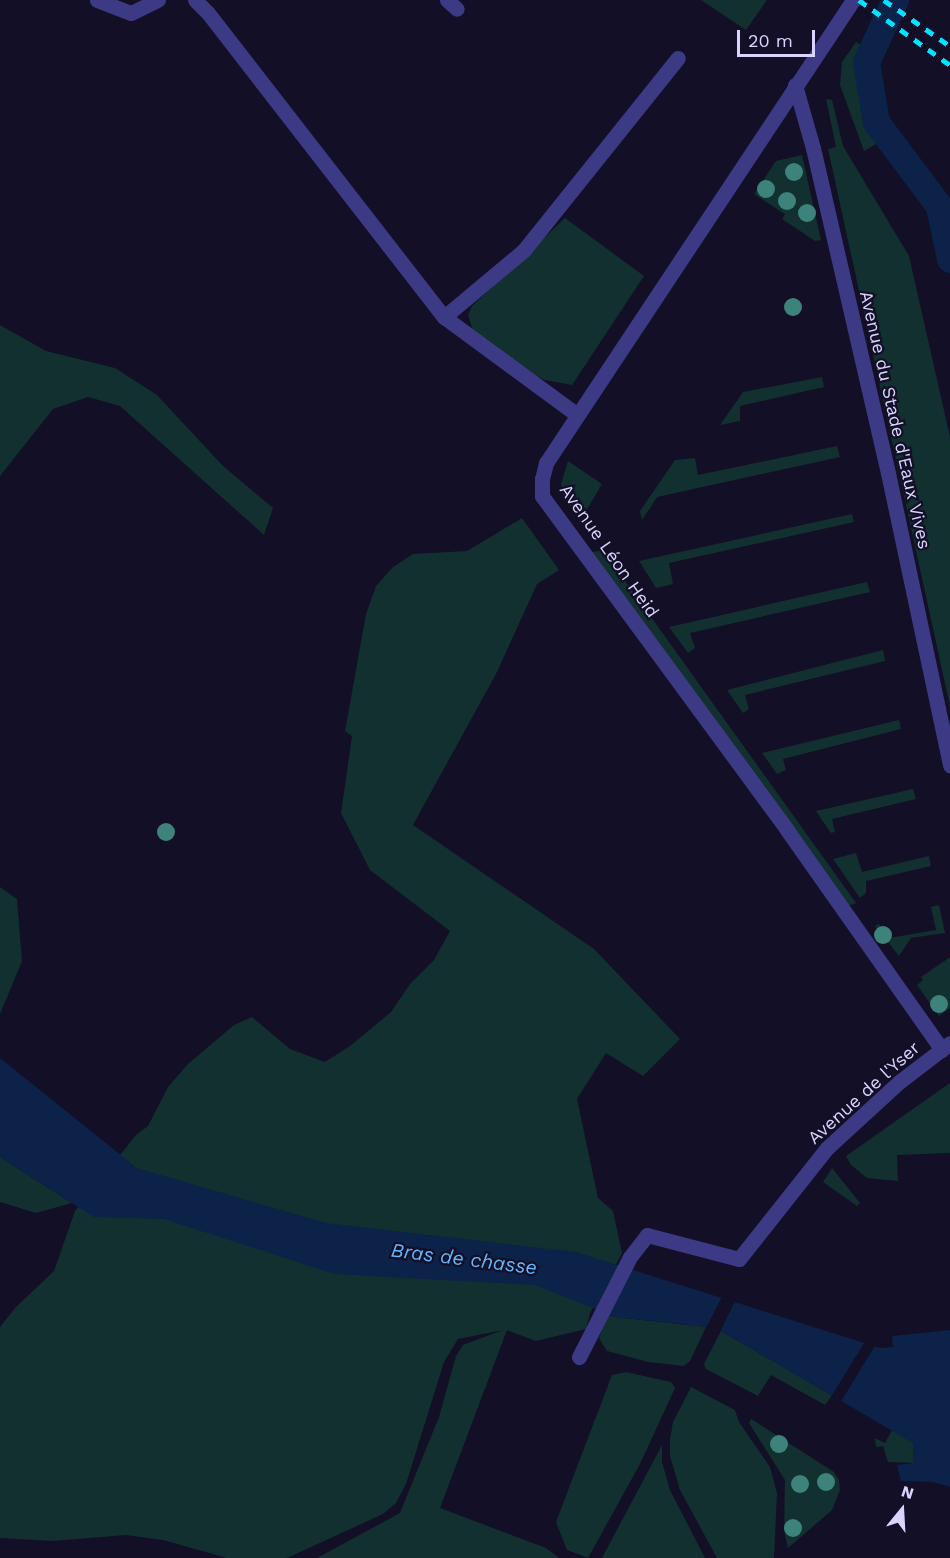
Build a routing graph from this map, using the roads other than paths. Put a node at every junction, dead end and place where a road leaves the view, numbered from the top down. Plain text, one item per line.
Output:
1 (97, 0) edge
2 (158, 0) edge
3 (195, 0) edge
4 (853, 0) edge
5 (678, 58) dead end
6 (795, 85) junction
7 (444, 317) junction
8 (576, 414) junction
9 (950, 765) edge
10 (946, 1046) edge
11 (888, 1070) dead end
12 (899, 1082) junction
13 (579, 1357) dead end

1 - 2 street
3 - 7 street
4 - 6 street, Avenue Léon Heid
5 - 7 street
6 - 8 street, Avenue Léon Heid
6 - 9 street, Avenue du Stade d'Eaux Vives
7 - 8 street
8 - 10 street, Avenue Léon Heid
10 - 12 street, Avenue de l'Yser
11 - 12 street
12 - 13 street, Avenue de l'Yser

